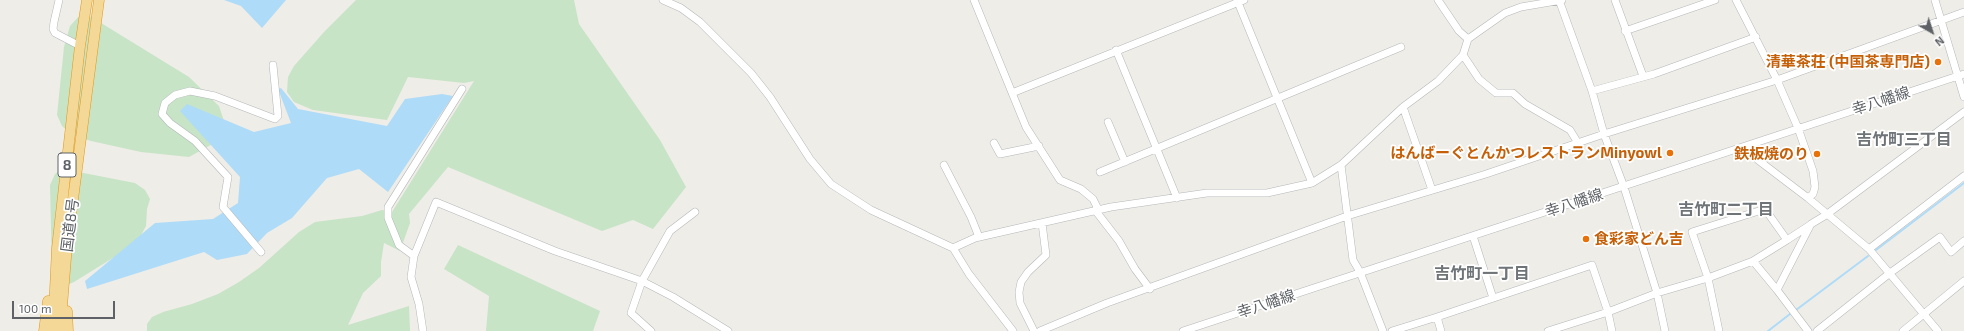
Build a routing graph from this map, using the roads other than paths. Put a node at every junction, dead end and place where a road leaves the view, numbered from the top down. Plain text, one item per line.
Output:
1 (58, 0) edge
2 (87, 0) edge
3 (99, 0) edge
4 (663, 0) edge
5 (974, 0) edge
6 (1438, 0) edge
7 (1560, 0) edge
8 (1615, 0) edge
9 (1715, 0) edge
10 (1736, 0) edge
11 (1934, 0) edge
12 (1240, 1) edge
13 (1964, 12) edge
14 (1940, 21) junction
15 (1625, 31) junction
16 (1756, 37) junction
17 (1468, 39) junction
18 (80, 46) junction
19 (1401, 47) dead end
20 (1116, 50) junction
21 (1462, 55) junction
22 (274, 65) dead end
23 (1643, 76) junction
24 (1961, 76) edge
25 (1777, 80) junction
26 (462, 89) dead end
27 (1592, 91) junction
28 (1012, 93) junction
29 (1964, 96) edge
30 (1277, 98) junction
31 (1403, 107) junction
32 (1964, 112) edge
33 (1108, 122) dead end
34 (1798, 128) junction
35 (1604, 134) junction
36 (994, 143) dead end
37 (1578, 143) junction
38 (1751, 145) junction
39 (1039, 146) junction
40 (1156, 150) junction
41 (1125, 162) junction
42 (944, 165) dead end
43 (1341, 165) junction
44 (1100, 172) dead end
45 (1964, 176) edge
46 (1312, 183) junction
47 (1624, 187) junction
48 (1432, 190) junction
49 (1177, 198) junction
50 (1808, 198) junction
51 (1097, 210) junction
52 (694, 212) dead end
53 (1826, 215) junction
54 (1348, 216) junction
55 (1042, 223) junction
56 (1811, 224) junction
57 (1473, 236) junction
58 (979, 237) junction
59 (1787, 240) junction
60 (1964, 241) edge
61 (62, 246) junction
62 (953, 248) junction
63 (1869, 249) junction
64 (259, 250) dead end
65 (414, 256) junction
66 (1753, 261) junction
67 (1360, 272) junction
68 (1890, 273) junction
69 (1708, 278) junction
70 (642, 281) junction
71 (1964, 281) edge
72 (1150, 288) junction
73 (1777, 290) junction
74 (1657, 293) junction
75 (1493, 298) junction
76 (1608, 312) junction
77 (1924, 314) junction
78 (1437, 317) junction
79 (44, 331) edge
80 (53, 331) edge
81 (60, 331) edge
82 (68, 331) edge
83 (423, 331) edge
84 (651, 331) edge
85 (728, 331) edge
86 (1013, 331) edge
87 (1034, 331) edge
88 (1040, 331) edge
89 (1183, 331) edge
90 (1383, 331) edge
91 (1392, 331) edge
92 (1441, 331) edge
93 (1548, 331) edge
94 (1612, 331) edge
95 (1665, 331) edge
96 (1719, 331) edge
97 (1808, 331) edge
98 (1817, 331) edge
99 (1903, 331) edge
100 (1938, 331) edge

1 - 18 street
2 - 18 highway, 国道8号 / 8
3 - 61 highway, 国道8号 / 8
4 - 62 street
5 - 28 street
6 - 17 street
7 - 17 street
7 - 27 street
8 - 15 street
9 - 15 street
10 - 16 street
11 - 14 street
12 - 20 street
12 - 30 street
13 - 14 street
14 - 24 street
14 - 25 street
15 - 23 street
16 - 23 street
16 - 25 street
17 - 21 street
18 - 61 highway, 国道8号 / 8
19 - 30 street
20 - 28 street
20 - 40 street
21 - 31 street
21 - 37 street
22 - 64 street
23 - 27 street
24 - 29 street
24 - 34 street, 幸八幡線
25 - 34 street
25 - 35 street
26 - 65 street
27 - 35 street
28 - 39 street
30 - 40 street
30 - 46 street
31 - 43 street
31 - 48 street
32 - 53 street
33 - 41 street
34 - 38 street, 幸八幡線
34 - 50 street
35 - 37 street
35 - 47 street
36 - 39 street
37 - 48 street
38 - 47 street, 幸八幡線
38 - 50 street
39 - 51 street
40 - 41 street
40 - 49 street
41 - 44 street
42 - 58 street
43 - 46 street
43 - 54 street
45 - 63 street
46 - 49 street
47 - 57 street, 幸八幡線
47 - 74 street
48 - 54 street
49 - 51 street
50 - 53 street
51 - 55 street
51 - 72 street
52 - 70 street
53 - 56 street
53 - 63 street
54 - 67 street
54 - 72 street
55 - 58 street
55 - 87 street
56 - 59 street
56 - 73 street
57 - 67 street, 幸八幡線
57 - 75 street
58 - 62 street
59 - 66 street
59 - 69 street
60 - 68 street
61 - 79 highway
61 - 80 highway, 国道8号 / 8
61 - 81 highway, 国道8号 / 8
61 - 82 highway
62 - 86 street
63 - 68 street
65 - 70 street
65 - 83 street
66 - 69 street
66 - 73 street
67 - 89 street, 幸八幡線
67 - 90 street
68 - 77 street
68 - 98 street
69 - 74 street
69 - 96 street
70 - 84 street
70 - 85 street
71 - 77 street
72 - 88 street
73 - 97 street
74 - 76 street
74 - 95 street
75 - 76 street
75 - 78 street
76 - 93 street
76 - 94 street
77 - 99 street
77 - 100 street
78 - 91 street
78 - 92 street

